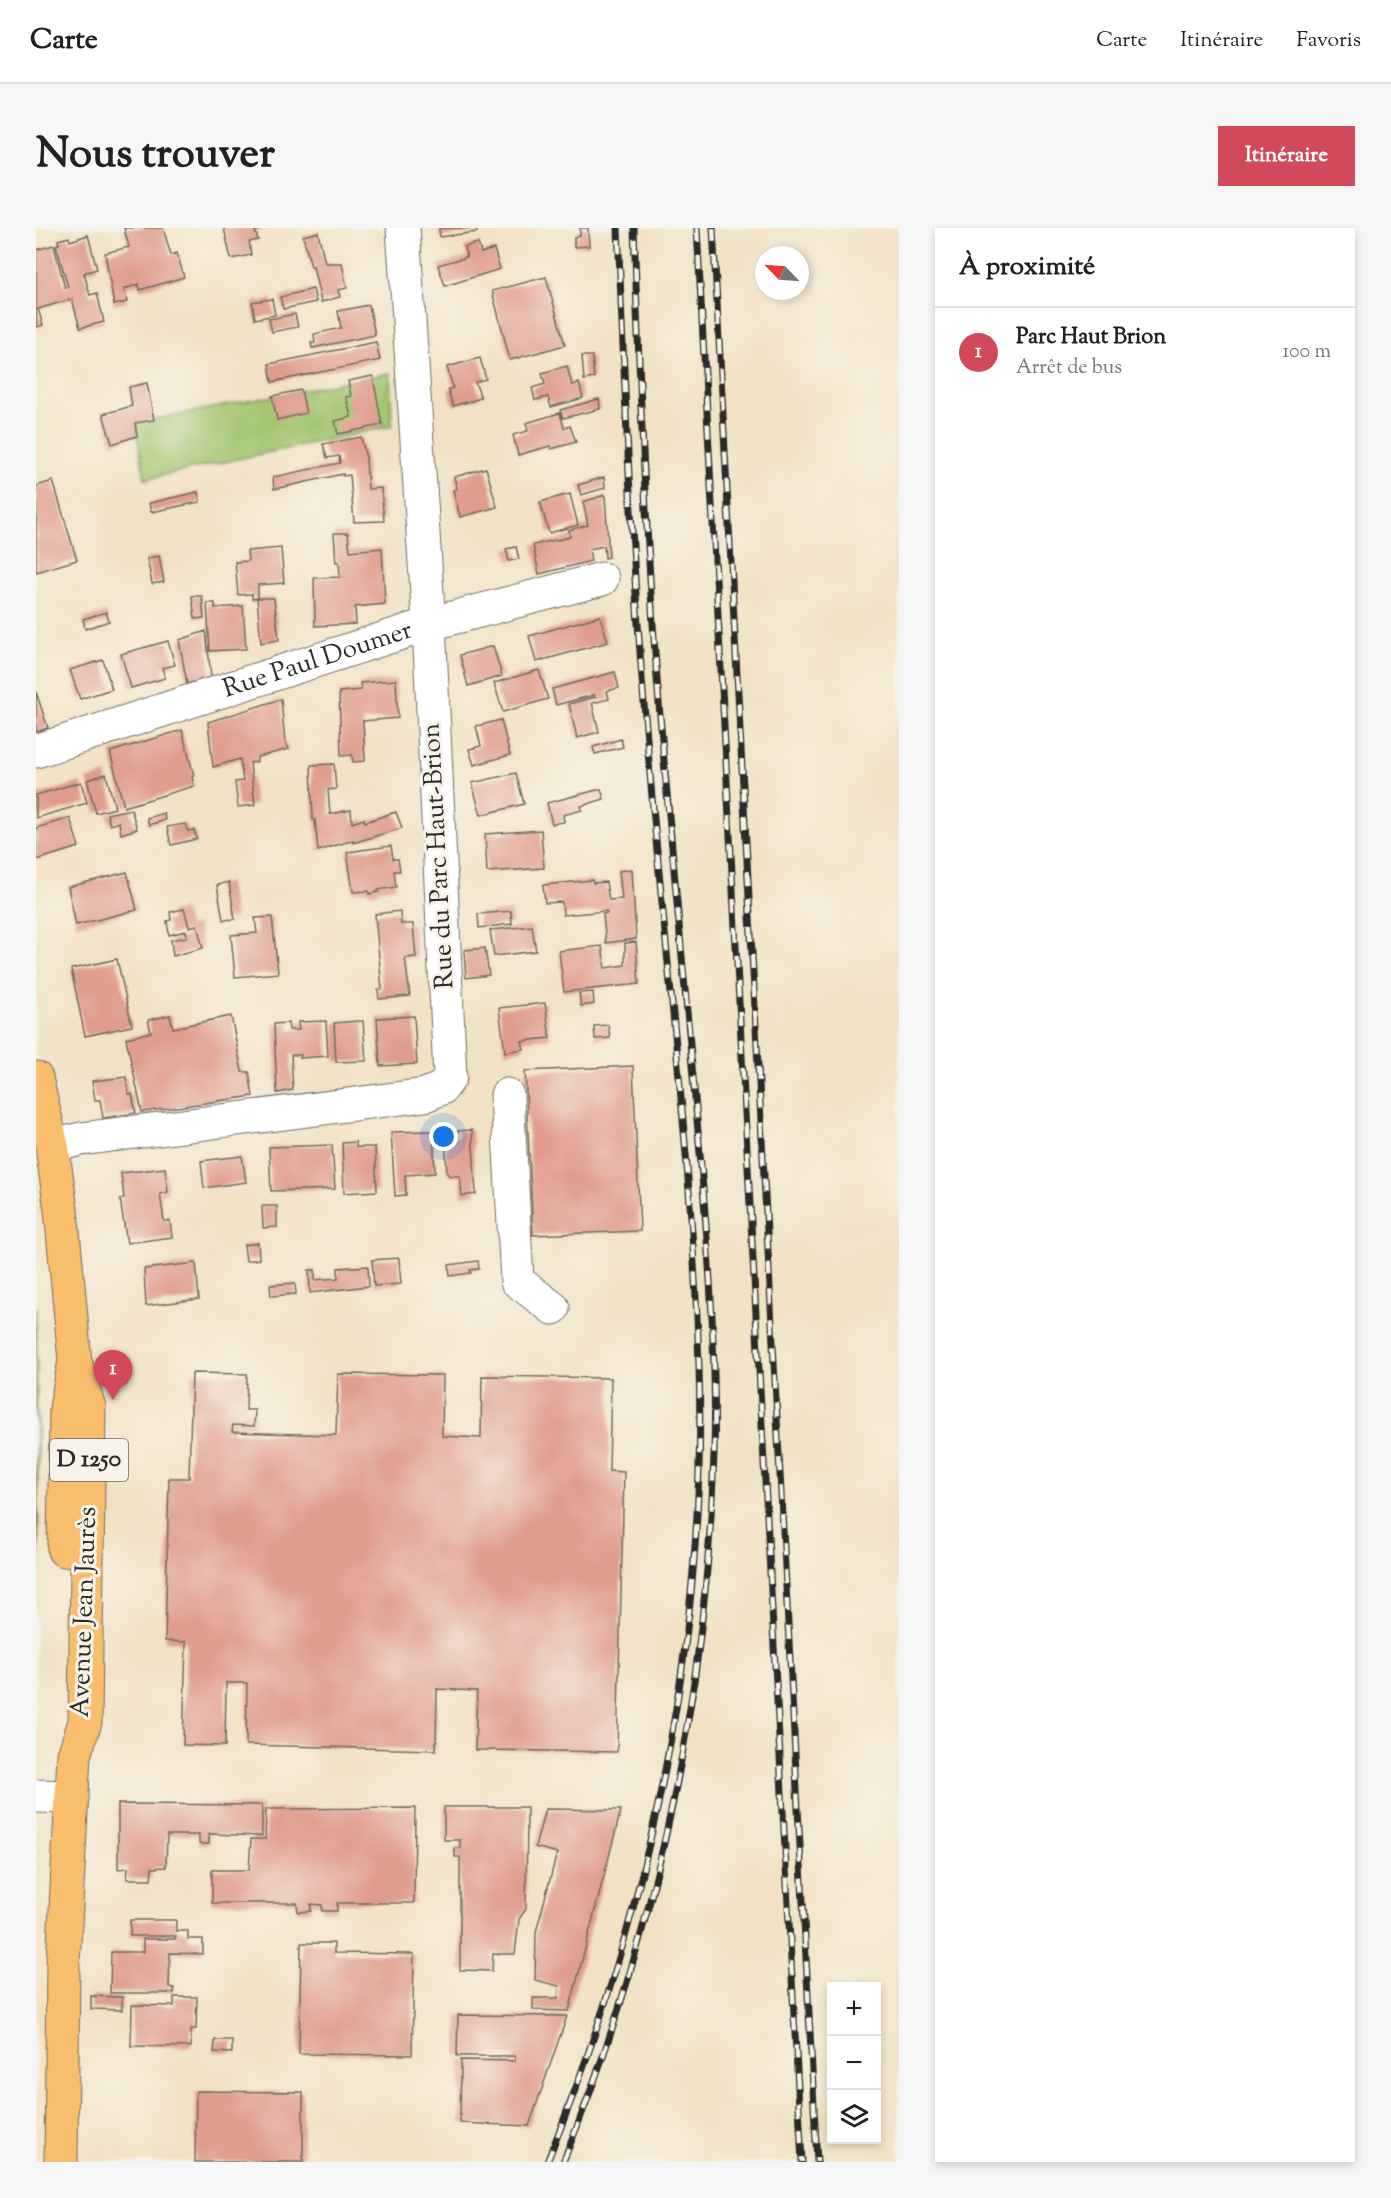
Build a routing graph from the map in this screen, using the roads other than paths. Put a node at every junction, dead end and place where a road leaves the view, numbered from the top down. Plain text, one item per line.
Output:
1 (403, 228) edge
2 (602, 579) dead end
3 (429, 624) junction
4 (36, 751) edge
5 (36, 1078) edge
6 (507, 1095) dead end
7 (52, 1146) junction
8 (553, 1308) dead end
9 (36, 1796) edge
10 (72, 1797) junction
11 (61, 2162) edge

1 - 3 street, Rue du Parc Haut-Brion
2 - 3 street, Rue Paul Doumer
3 - 4 street, Rue Paul Doumer
3 - 7 street, Rue du Parc Haut-Brion
5 - 7 main road, Avenue Jean Jaurès / D 1250
6 - 8 street
7 - 10 main road, Avenue Jean Jaurès / D 1250
9 - 10 street
10 - 11 main road, Avenue Jean Jaurès / D 1250

